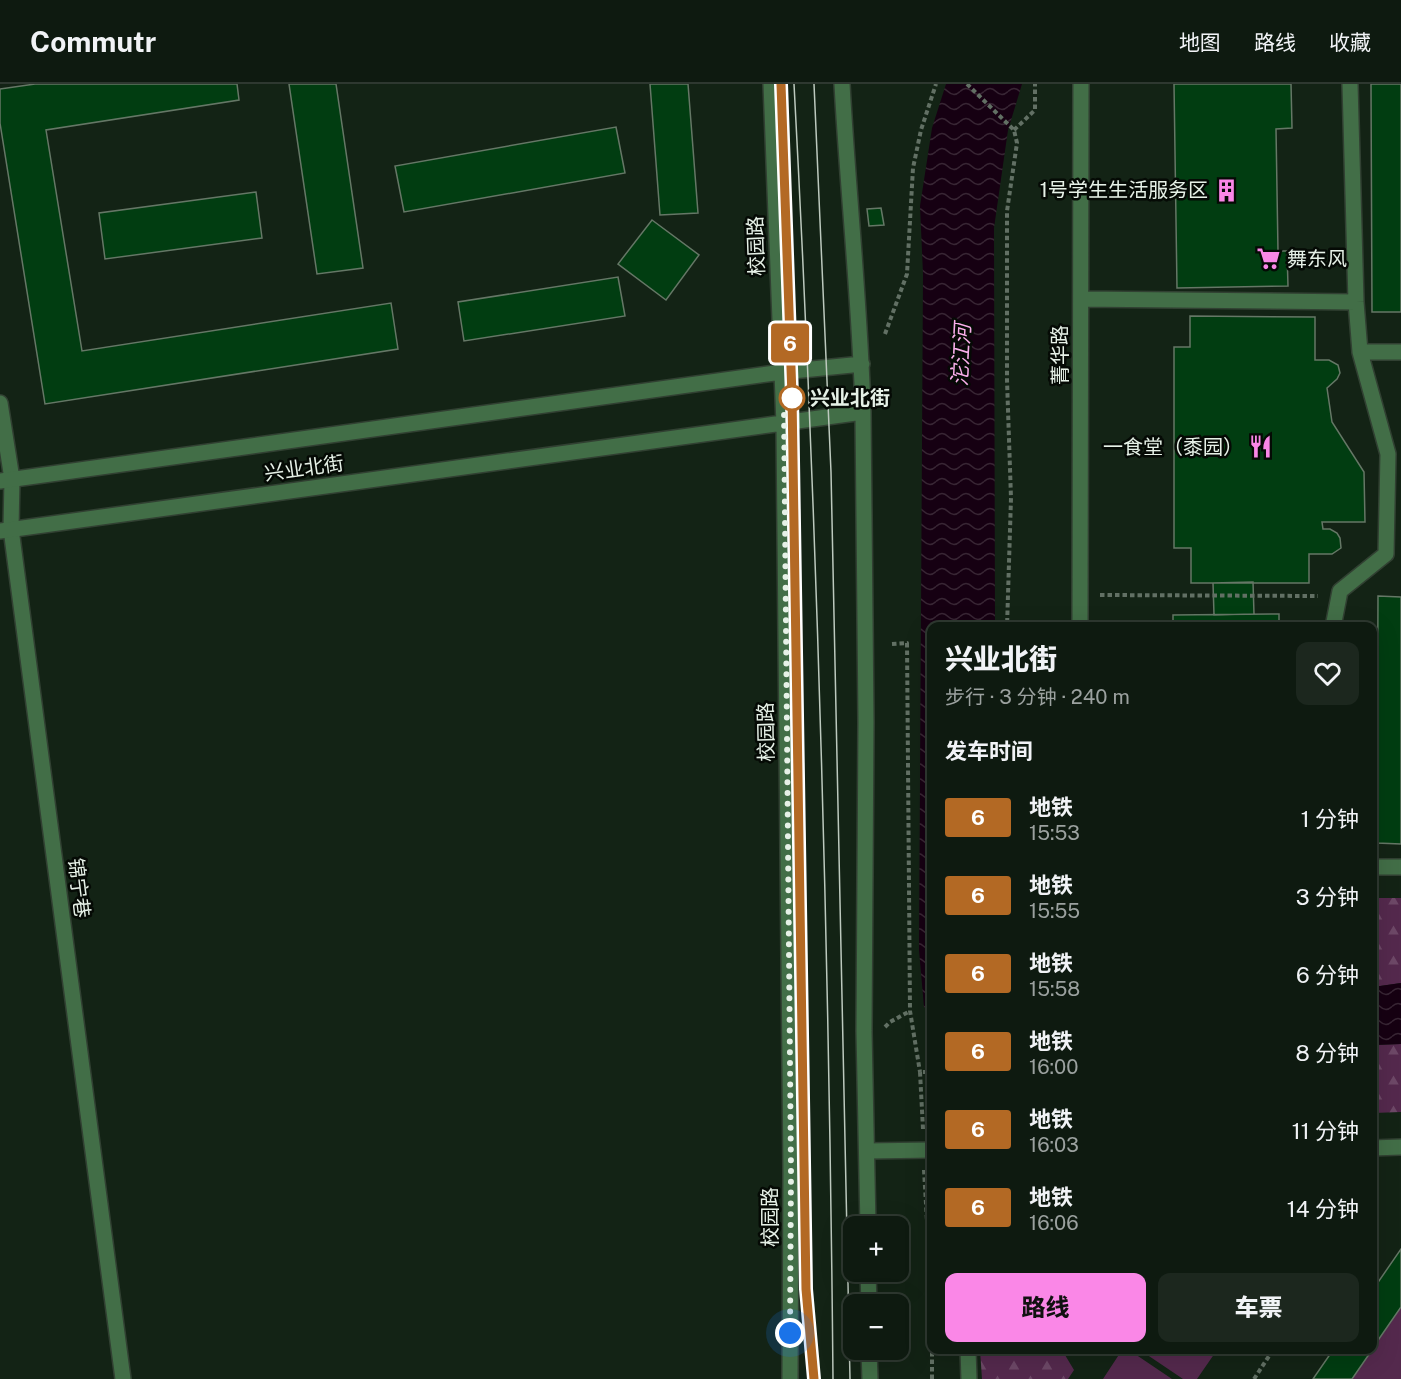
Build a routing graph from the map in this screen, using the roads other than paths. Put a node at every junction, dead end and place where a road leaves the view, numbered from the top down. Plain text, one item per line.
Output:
1 (771, 84) edge
2 (842, 84) edge
3 (1081, 84) edge
4 (1350, 84) edge
5 (1081, 300) junction
6 (1356, 302) junction
7 (1360, 352) junction
8 (1401, 352) edge
9 (862, 364) junction
10 (782, 372) junction
11 (0, 403) edge
12 (863, 412) junction
13 (784, 424) junction
14 (1395, 455) edge
15 (6, 480) edge
16 (5, 530) edge
17 (1394, 554) edge
18 (1080, 622) edge
19 (1334, 622) edge
20 (1377, 867) edge
21 (1401, 867) edge
22 (1401, 1147) edge
23 (1377, 1148) edge
24 (927, 1150) edge
25 (867, 1151) junction
26 (868, 1216) edge
27 (968, 1354) edge
28 (869, 1360) edge
29 (123, 1379) edge
30 (790, 1379) edge
31 (870, 1379) edge
32 (969, 1379) edge

1 - 10 street, 校园路
2 - 9 street
3 - 5 street, 菁华路
4 - 6 street
5 - 6 street
5 - 18 street, 菁华路
6 - 7 street
7 - 8 street
7 - 14 street
9 - 10 street, 兴业北街
9 - 12 street
10 - 13 street, 校园路
10 - 15 street, 兴业北街
11 - 15 street, 锦宁巷
12 - 13 street, 兴业北街
12 - 25 street
13 - 16 street, 兴业北街
13 - 30 street, 校园路
14 - 17 street
15 - 16 street, 锦宁巷
16 - 29 street, 锦宁巷
17 - 19 street
20 - 21 street
22 - 23 street
24 - 25 street
25 - 26 street
27 - 32 street
28 - 31 street

